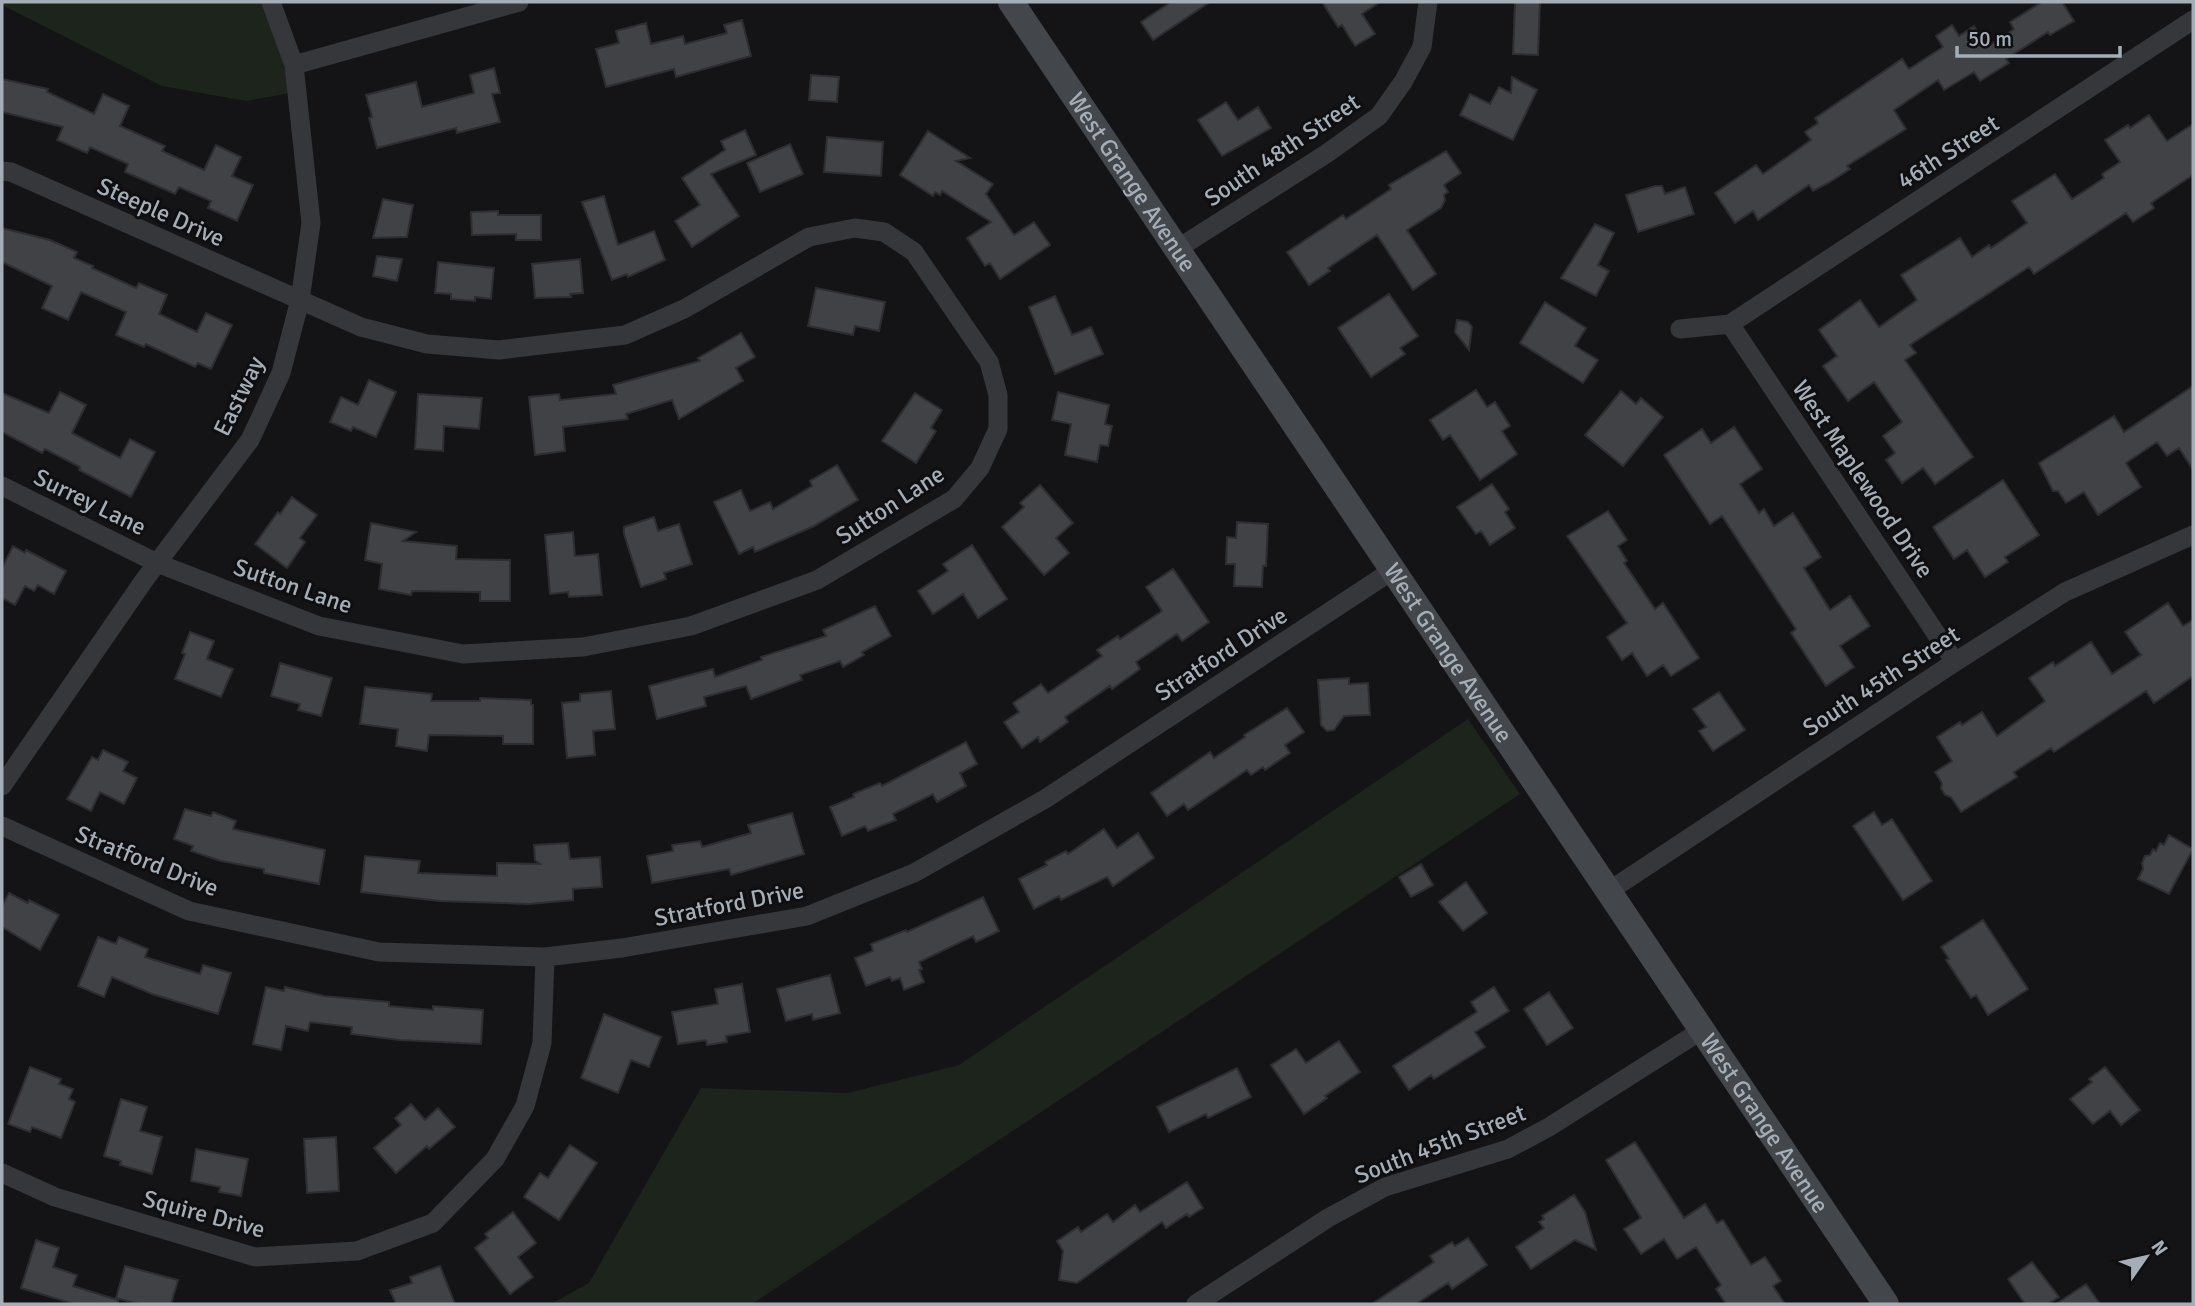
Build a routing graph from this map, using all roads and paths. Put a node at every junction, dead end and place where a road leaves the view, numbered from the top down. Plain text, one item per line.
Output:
1 (271, 2) edge
2 (519, 2) edge
3 (1011, 2) edge
4 (1428, 2) edge
5 (2193, 20) edge
6 (294, 65) junction
7 (2, 171) edge
8 (1177, 249) junction
9 (300, 300) junction
10 (1730, 324) junction
11 (1680, 329) dead end
12 (2, 486) edge
13 (2193, 535) edge
14 (157, 563) junction
15 (1393, 570) junction
16 (1955, 662) junction
17 (2, 786) edge
18 (2, 827) edge
19 (1609, 891) junction
20 (545, 957) junction
21 (1702, 1030) junction
22 (2, 1173) edge
23 (1196, 1304) edge
24 (1886, 1304) edge

1 - 6 street, Eastway
2 - 6 street
3 - 8 street, West Grange Avenue
4 - 8 street, South 48th Street
5 - 10 street, 46th Street
6 - 9 street, Eastway
7 - 9 street, Steeple Drive
8 - 15 street, West Grange Avenue
9 - 14 street, Eastway
9 - 14 street, Sutton Lane
10 - 11 street
10 - 16 street, West Maplewood Drive
12 - 14 street, Surrey Lane
13 - 16 street, South 45th Street
14 - 17 street, Eastway
15 - 19 street, West Grange Avenue
15 - 20 street, Stratford Drive
16 - 19 street, South 45th Street
18 - 20 street, Stratford Drive
19 - 21 street, West Grange Avenue
20 - 22 street, Squire Drive
21 - 23 street, South 45th Street
21 - 24 street, West Grange Avenue

